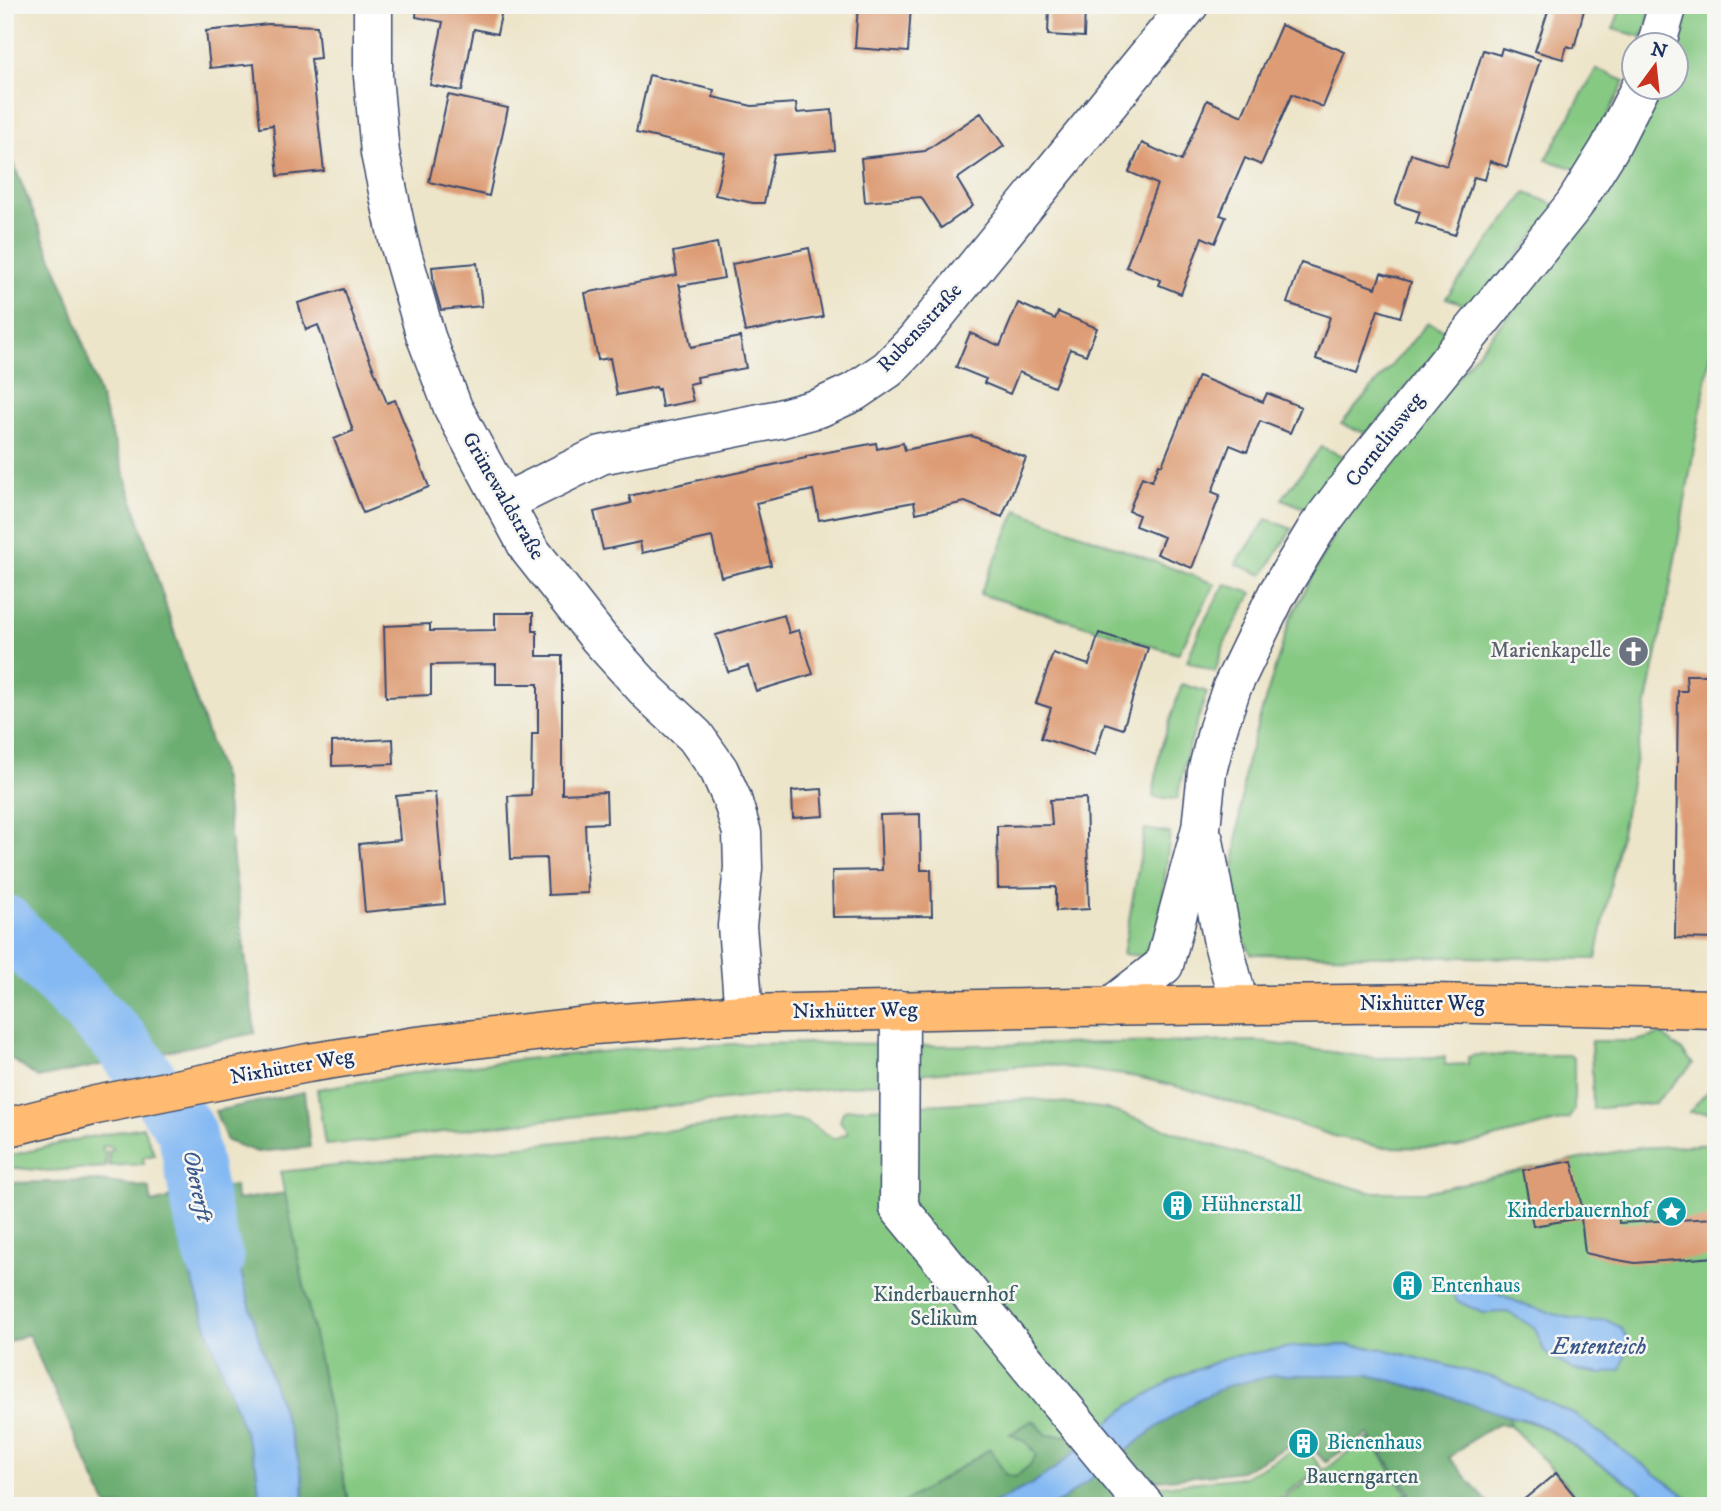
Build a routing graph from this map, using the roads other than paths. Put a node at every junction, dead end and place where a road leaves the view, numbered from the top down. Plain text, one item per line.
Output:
1 (373, 5) edge
2 (1189, 5) edge
3 (1668, 5) edge
4 (1660, 32) edge
5 (1633, 102) edge
6 (504, 503) junction
7 (1201, 828) junction
8 (1239, 1005) junction
9 (1110, 1007) junction
10 (900, 1010) junction
11 (1716, 1010) edge
12 (744, 1014) junction
13 (5, 1128) edge
14 (1145, 1506) edge

1 - 6 street, Grünewaldstraße
2 - 6 street, Rubensstraße
3 - 4 street
5 - 7 street, Corneliusweg
6 - 12 street, Grünewaldstraße
7 - 8 street, Corneliusweg
7 - 9 street, Corneliusweg
8 - 9 main road, Nixhütter Weg
8 - 11 main road, Nixhütter Weg
9 - 10 main road, Nixhütter Weg
10 - 12 main road, Nixhütter Weg
10 - 14 street
12 - 13 main road, Nixhütter Weg

